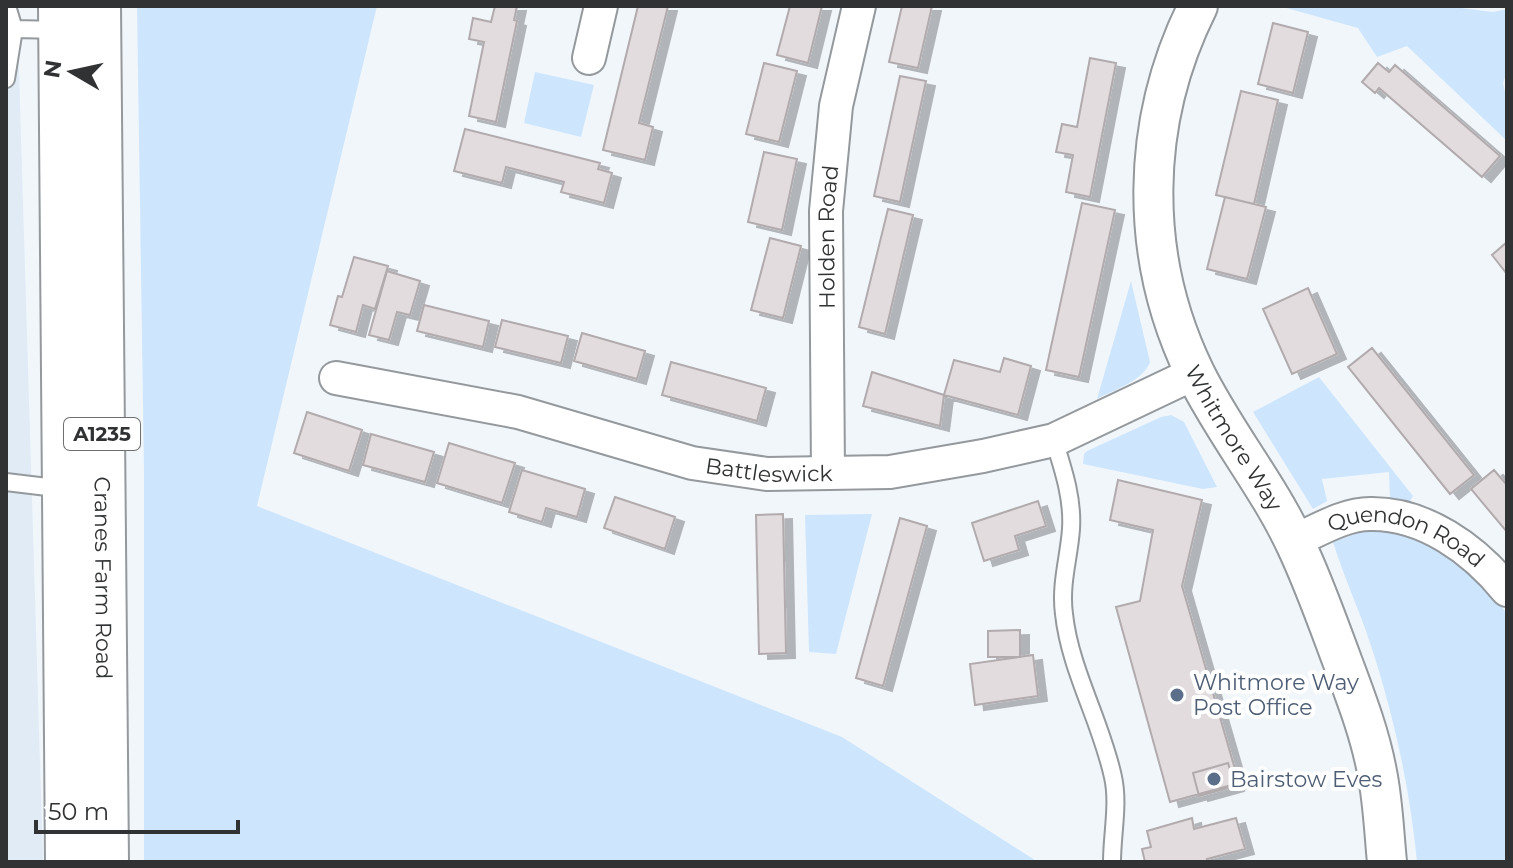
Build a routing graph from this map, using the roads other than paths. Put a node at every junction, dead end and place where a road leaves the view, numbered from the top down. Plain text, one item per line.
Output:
1 (7, 6) edge
2 (98, 6) edge
3 (601, 6) edge
4 (859, 6) edge
5 (1198, 6) edge
6 (61, 18) edge
7 (14, 29) junction
8 (589, 58) dead end
9 (6, 79) edge
10 (1195, 373) junction
11 (336, 378) dead end
12 (1054, 440) junction
13 (828, 473) junction
14 (6, 482) edge
15 (66, 489) junction
16 (1294, 541) junction
17 (1507, 590) edge
18 (68, 862) edge
19 (106, 862) edge
20 (1112, 862) edge
21 (1387, 862) edge

1 - 7 lane
2 - 19 main road, Cranes Farm Road / A1235
3 - 8 street
4 - 13 street, Holden Road
5 - 10 street, Whitmore Way
6 - 7 lane
6 - 15 main road, Cranes Farm Road / A1235
7 - 9 lane
10 - 12 street, Battleswick
10 - 16 street, Whitmore Way
11 - 13 street, Battleswick
12 - 13 street, Battleswick
12 - 20 lane
14 - 15 lane
15 - 18 main road, Cranes Farm Road / A1235
16 - 17 street, Quendon Road
16 - 21 street, Whitmore Way

